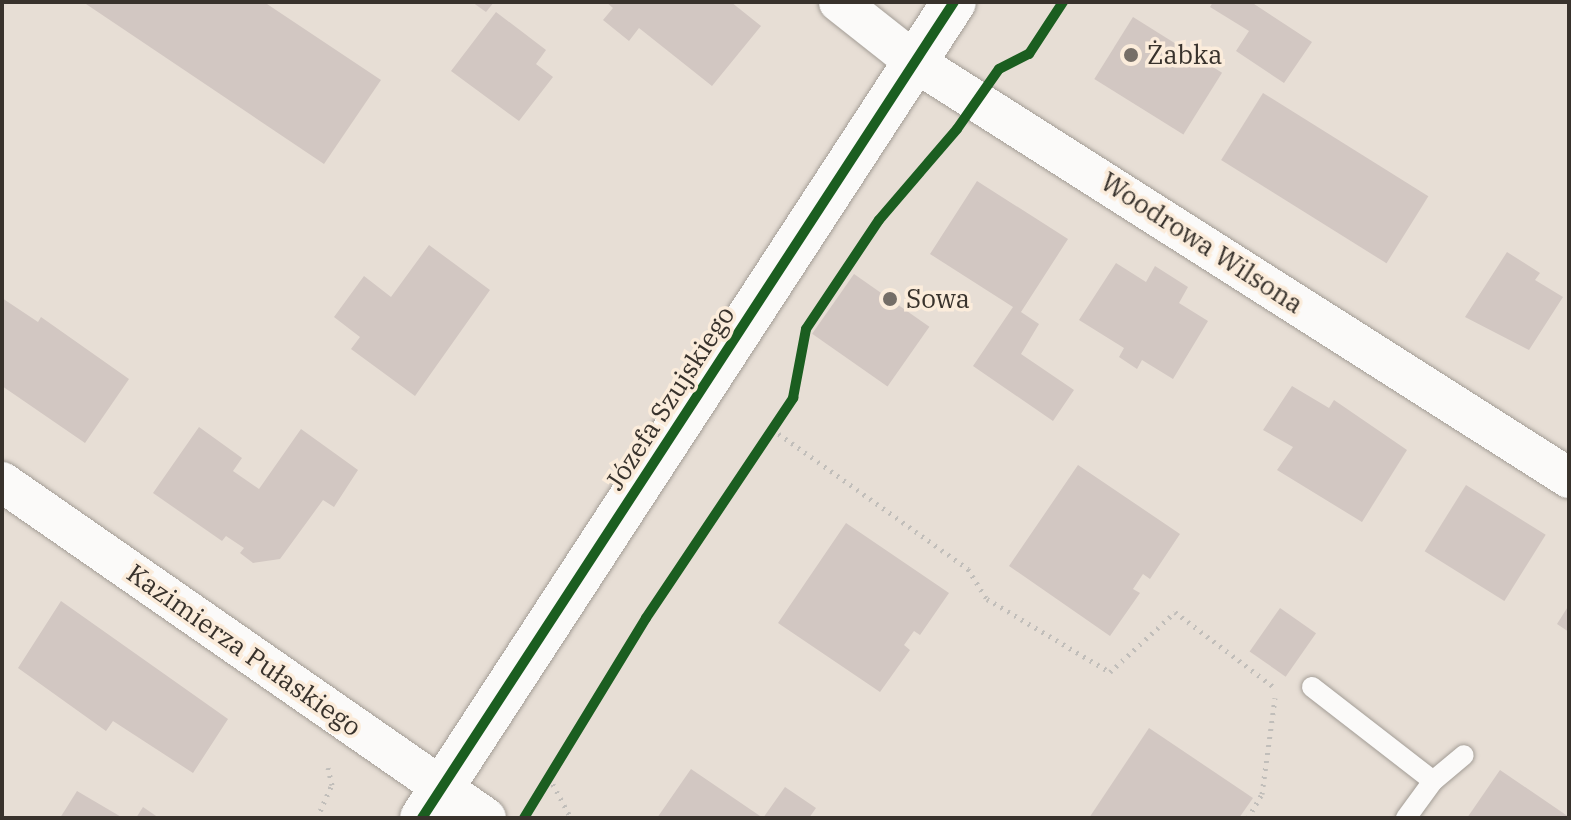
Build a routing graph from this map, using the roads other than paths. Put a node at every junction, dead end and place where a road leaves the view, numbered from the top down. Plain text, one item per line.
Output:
1 (839, 2) edge
2 (954, 2) edge
3 (915, 62) junction
4 (1569, 478) edge
5 (2, 482) edge
6 (1312, 687) dead end
7 (1464, 755) dead end
8 (1433, 781) junction
9 (432, 803) edge
10 (486, 818) edge
11 (1406, 818) edge

1 - 3 street, Woodrowa Wilsona
2 - 3 street, Józefa Szujskiego
3 - 4 street, Woodrowa Wilsona
3 - 9 street, Józefa Szujskiego
5 - 9 street, Kazimierza Pułaskiego
6 - 8 lane
7 - 8 lane
8 - 11 lane
9 - 10 street, Kazimierza Pułaskiego

